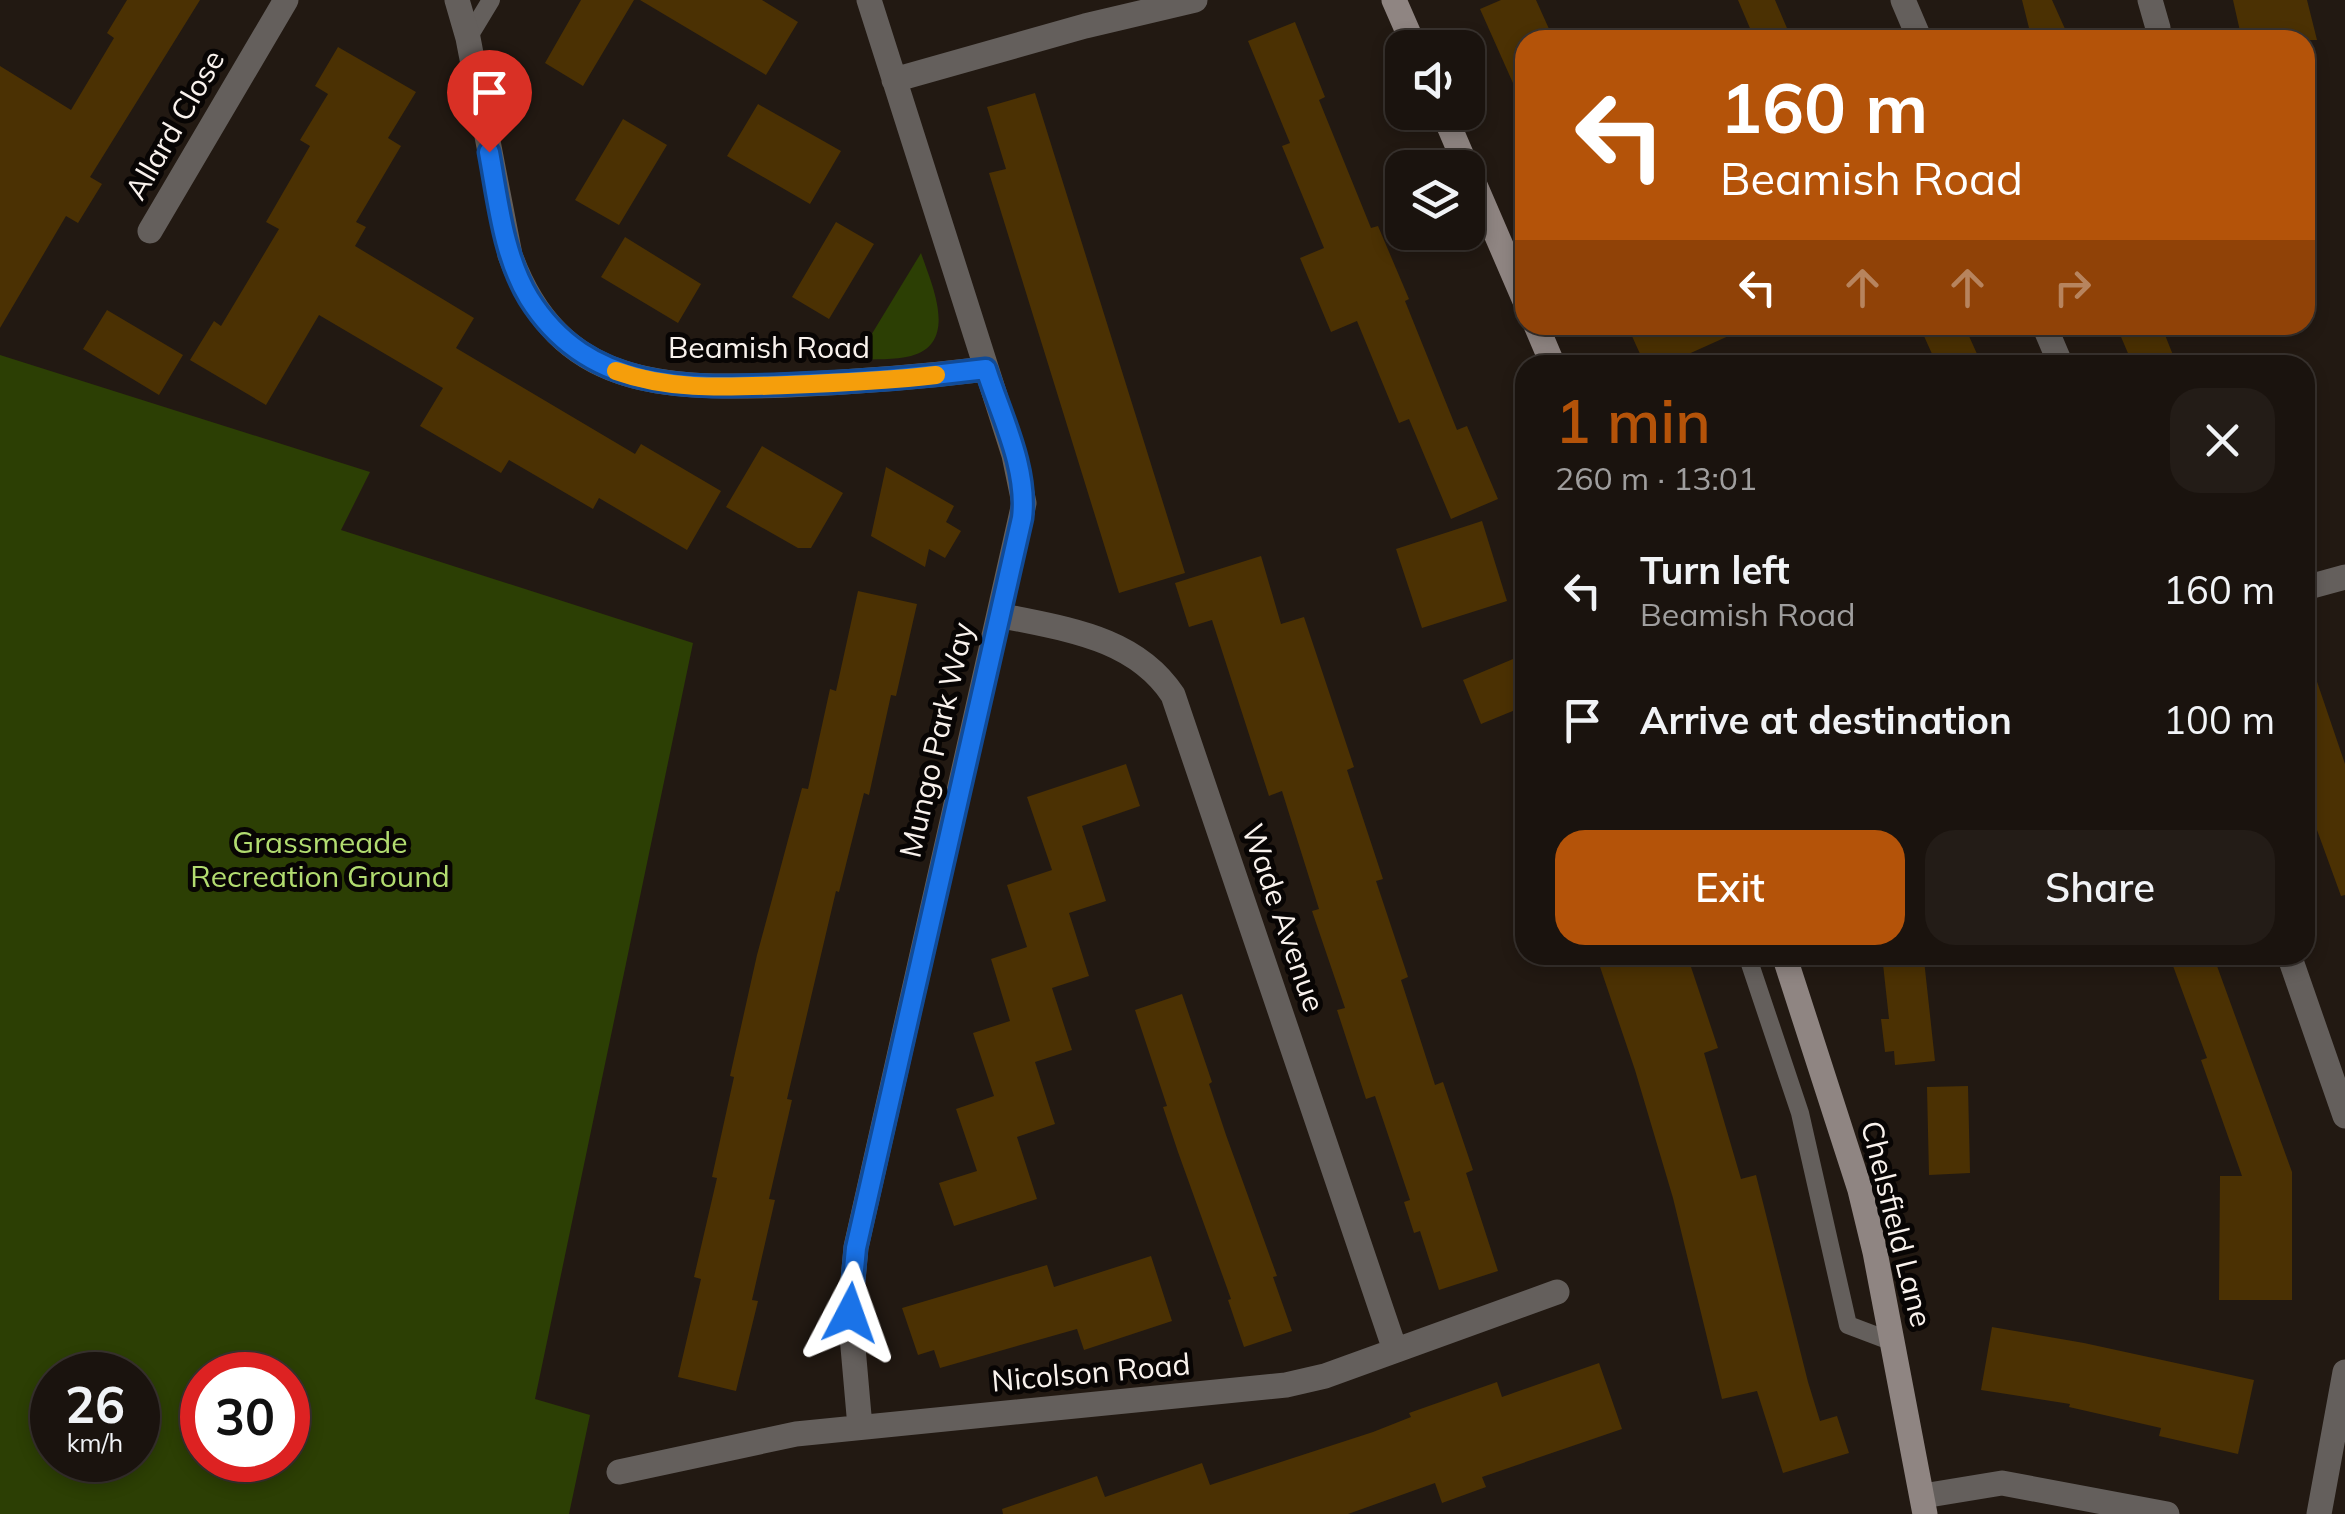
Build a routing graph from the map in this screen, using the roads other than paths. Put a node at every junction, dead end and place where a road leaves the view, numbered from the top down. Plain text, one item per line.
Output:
1 (286, 0) edge
2 (457, 0) edge
3 (491, 0) edge
4 (869, 0) edge
5 (1195, 0) edge
6 (1394, 0) edge
7 (1902, 0) edge
8 (2150, 0) edge
9 (2158, 28) dead end
10 (1406, 30) edge
11 (1916, 30) edge
12 (468, 38) junction
13 (894, 80) junction
14 (1485, 209) edge
15 (150, 231) dead end
16 (1515, 277) edge
17 (986, 369) junction
18 (2345, 577) edge
19 (2315, 585) edge
20 (999, 615) junction
21 (1749, 965) edge
22 (1787, 965) edge
23 (2292, 965) edge
24 (2345, 1116) edge
25 (1557, 1292) dead end
26 (1893, 1342) junction
27 (1395, 1350) junction
28 (2345, 1372) edge
29 (860, 1428) junction
30 (619, 1472) dead end
31 (1924, 1505) edge
32 (2167, 1514) edge
33 (2319, 1514) edge

1 - 15 street, Allard Close
2 - 12 street, Beamish Road
3 - 12 lane
4 - 13 street, Mungo Park Way
5 - 13 street
6 - 10 street
7 - 11 street
8 - 9 street
12 - 17 street, Beamish Road
13 - 17 street, Mungo Park Way
14 - 16 street
17 - 20 street, Mungo Park Way
18 - 19 street
20 - 27 street, Wade Avenue
20 - 29 street, Mungo Park Way
21 - 26 lane
22 - 26 street, Chelsfield Lane
23 - 24 street
25 - 27 street, Nicolson Road
26 - 31 street, Chelsfield Lane
27 - 29 street, Nicolson Road
28 - 33 street
29 - 30 street, Nicolson Road
31 - 32 street

